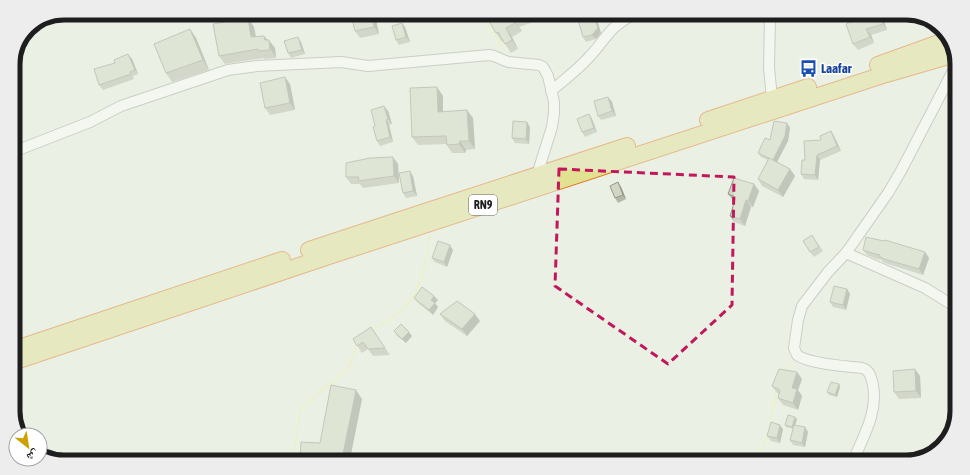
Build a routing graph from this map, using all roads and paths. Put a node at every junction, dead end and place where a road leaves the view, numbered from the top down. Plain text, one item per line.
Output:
1 (484, 20) edge
2 (624, 20) edge
3 (770, 20) edge
4 (944, 41) edge
5 (949, 56) edge
6 (512, 63) junction
7 (950, 77) edge
8 (551, 91) junction
9 (772, 98) junction
10 (20, 149) edge
11 (537, 175) junction
12 (433, 221) junction
13 (846, 253) junction
14 (950, 304) edge
15 (368, 333) edge
16 (358, 343) edge
17 (20, 348) edge
18 (797, 355) junction
19 (20, 360) edge
20 (784, 372) edge
21 (776, 388) edge
22 (770, 425) edge
23 (769, 432) edge
24 (293, 455) edge
25 (759, 455) edge
26 (856, 455) edge

1 - 6 path
2 - 8 street
3 - 9 street
4 - 9 highway, RN9
5 - 12 highway, RN9
6 - 8 street
6 - 10 street
7 - 13 street
8 - 11 street
9 - 11 highway, RN9
11 - 17 highway, RN9
12 - 15 path
12 - 19 highway, RN9
13 - 14 street
13 - 18 street
16 - 24 path
18 - 20 path
18 - 26 street
21 - 22 path
23 - 25 path

